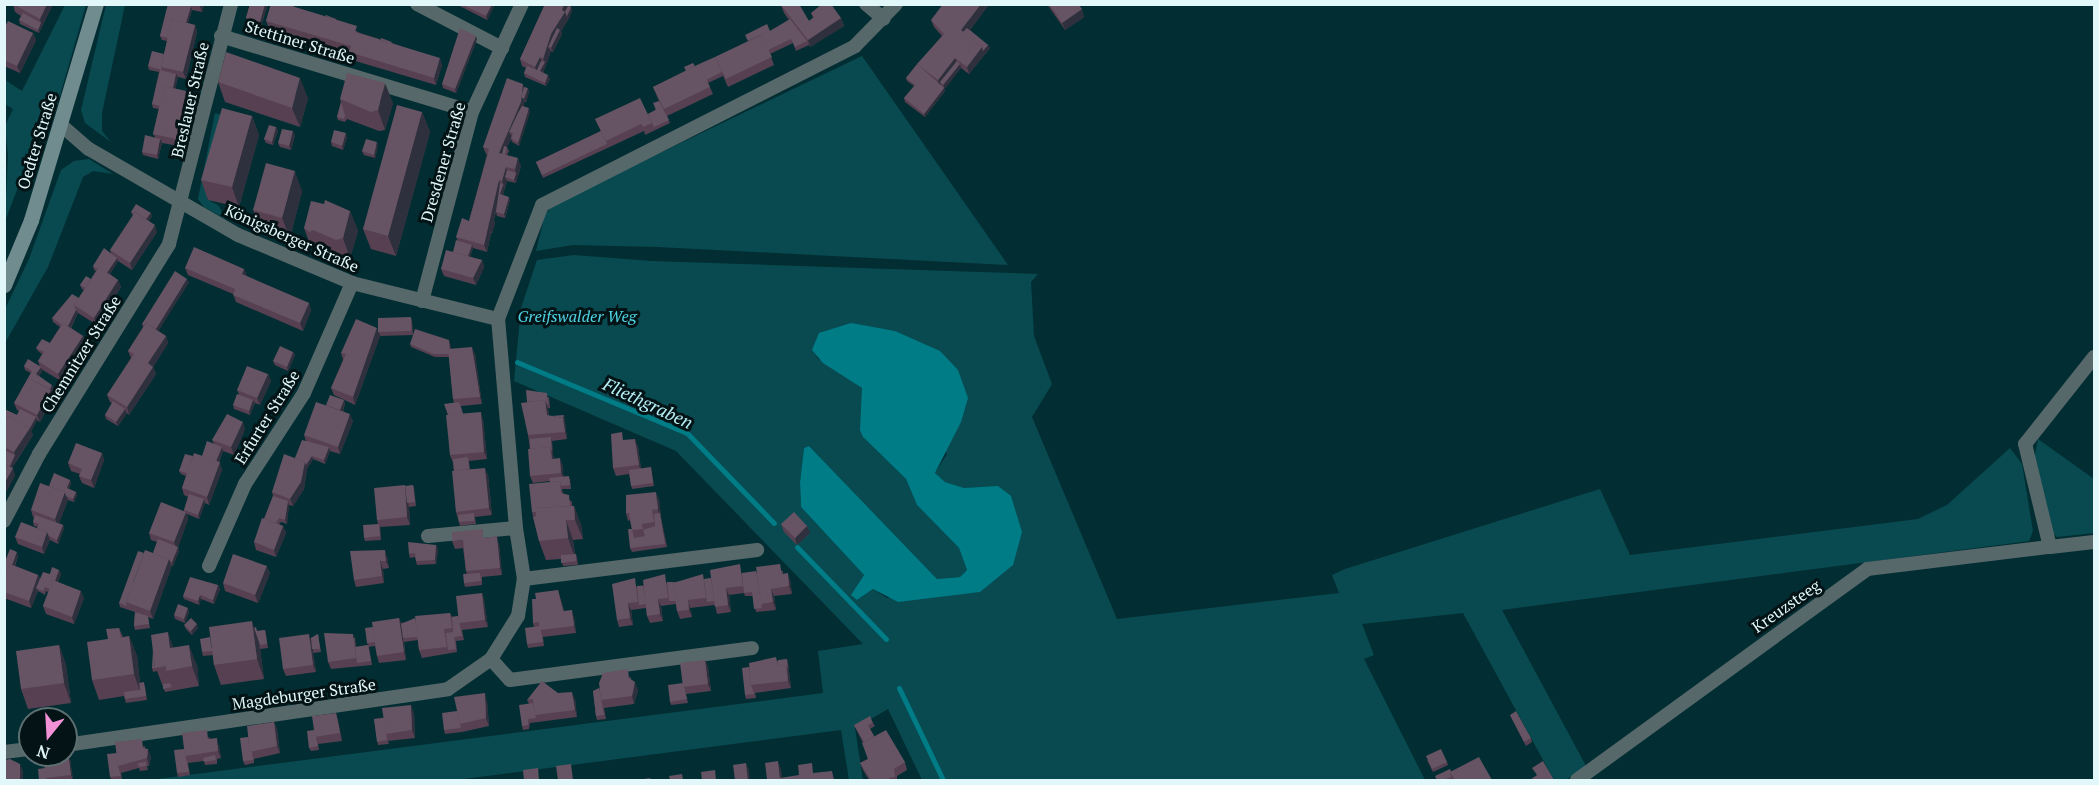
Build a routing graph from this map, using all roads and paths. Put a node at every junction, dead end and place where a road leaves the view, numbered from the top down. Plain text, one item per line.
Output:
1 (96, 4) edge
2 (231, 4) edge
3 (417, 4) edge
4 (522, 4) edge
5 (866, 4) edge
6 (896, 4) edge
7 (884, 19) junction
8 (221, 36) junction
9 (502, 48) junction
10 (472, 112) junction
11 (61, 125) junction
12 (183, 203) junction
13 (352, 283) junction
14 (4, 285) edge
15 (422, 301) junction
16 (498, 319) junction
17 (2094, 357) edge
18 (4, 521) edge
19 (516, 528) junction
20 (428, 536) dead end
21 (2094, 542) edge
22 (2050, 547) junction
23 (757, 550) dead end
24 (209, 566) dead end
25 (524, 579) junction
26 (752, 648) dead end
27 (491, 658) junction
28 (78, 744) edge
29 (1577, 780) edge

1 - 11 main road, Oedter Straße
2 - 8 street, Breslauer Straße
3 - 9 street
4 - 9 street, Dresdener Straße
5 - 7 street
6 - 7 street
7 - 16 street
8 - 10 street, Stettiner Straße
8 - 12 street, Breslauer Straße
9 - 10 street, Dresdener Straße
10 - 15 street, Dresdener Straße
11 - 12 street, Königsberger Straße
11 - 14 main road, Oedter Straße
12 - 13 street, Königsberger Straße
12 - 18 street, Chemnitzer Straße
13 - 15 street, Königsberger Straße
13 - 24 street, Erfurter Straße
15 - 16 street, Königsberger Straße
16 - 19 street, Magdeburger Straße
17 - 22 street
19 - 20 street
19 - 25 street, Magdeburger Straße
21 - 22 street, Kreuzsteeg
22 - 29 street, Kreuzsteeg
23 - 25 street
25 - 27 street, Magdeburger Straße
26 - 27 street
27 - 28 street, Magdeburger Straße

